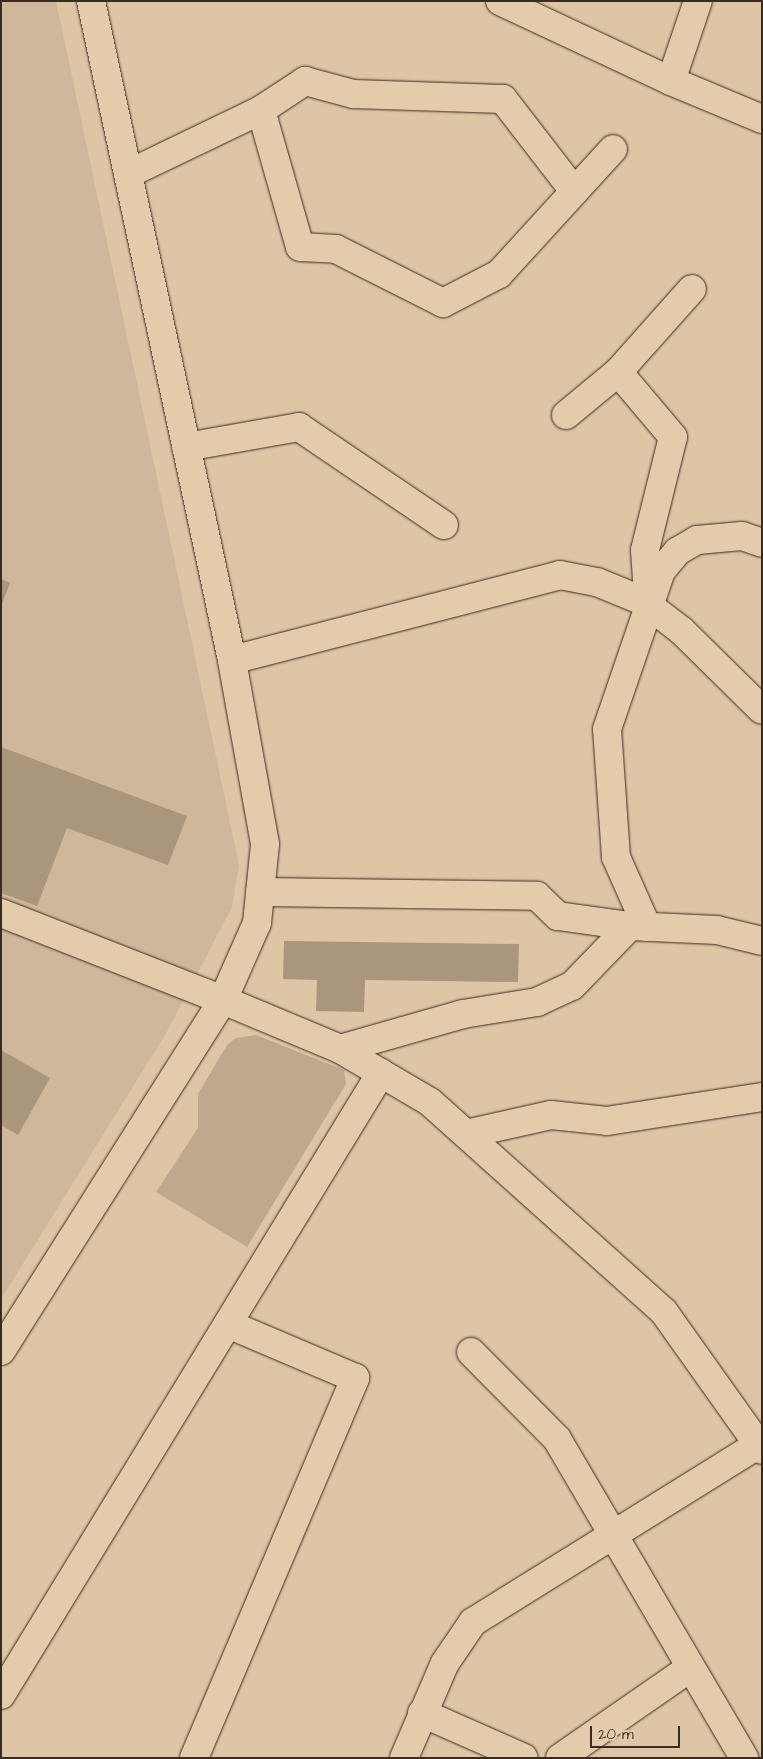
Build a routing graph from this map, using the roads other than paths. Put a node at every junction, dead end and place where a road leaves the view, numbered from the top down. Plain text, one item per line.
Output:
1 (91, 1) edge
2 (500, 1) edge
3 (693, 3) edge
4 (671, 81) junction
5 (261, 110) junction
6 (762, 118) edge
7 (613, 149) dead end
8 (128, 174) junction
9 (574, 191) junction
10 (692, 289) dead end
11 (618, 372) junction
12 (566, 415) dead end
13 (186, 447) junction
14 (444, 525) dead end
15 (762, 543) edge
16 (649, 605) junction
17 (232, 660) junction
18 (762, 710) edge
19 (260, 892) junction
20 (1, 913) edge
21 (638, 926) junction
22 (762, 941) edge
23 (223, 1000) junction
24 (340, 1049) junction
25 (381, 1073) junction
26 (762, 1097) edge
27 (466, 1134) junction
28 (228, 1324) junction
29 (1, 1351) edge
30 (471, 1352) dead end
31 (760, 1447) edge
32 (612, 1536) junction
33 (690, 1668) junction
34 (1, 1695) edge
35 (422, 1713) junction
36 (194, 1758) edge
37 (404, 1758) edge
38 (524, 1758) edge
39 (560, 1758) edge
40 (744, 1758) edge

1 - 8 street
2 - 4 street
3 - 4 street
4 - 6 street
5 - 8 street
5 - 9 street
5 - 9 street
7 - 9 street
8 - 13 street
10 - 11 street
11 - 12 street
11 - 16 street
13 - 14 street
13 - 17 street
15 - 16 street
16 - 17 street
16 - 18 street
16 - 21 street
17 - 19 street
19 - 21 street
19 - 23 street
20 - 23 street
21 - 22 street
21 - 24 street
23 - 24 street
23 - 29 street
24 - 25 street
25 - 27 street
25 - 28 street
26 - 27 street
27 - 31 street
28 - 34 street
28 - 36 street
30 - 32 street
31 - 32 street
32 - 33 street
32 - 35 street
33 - 39 street
33 - 40 street
35 - 37 street
35 - 38 street

